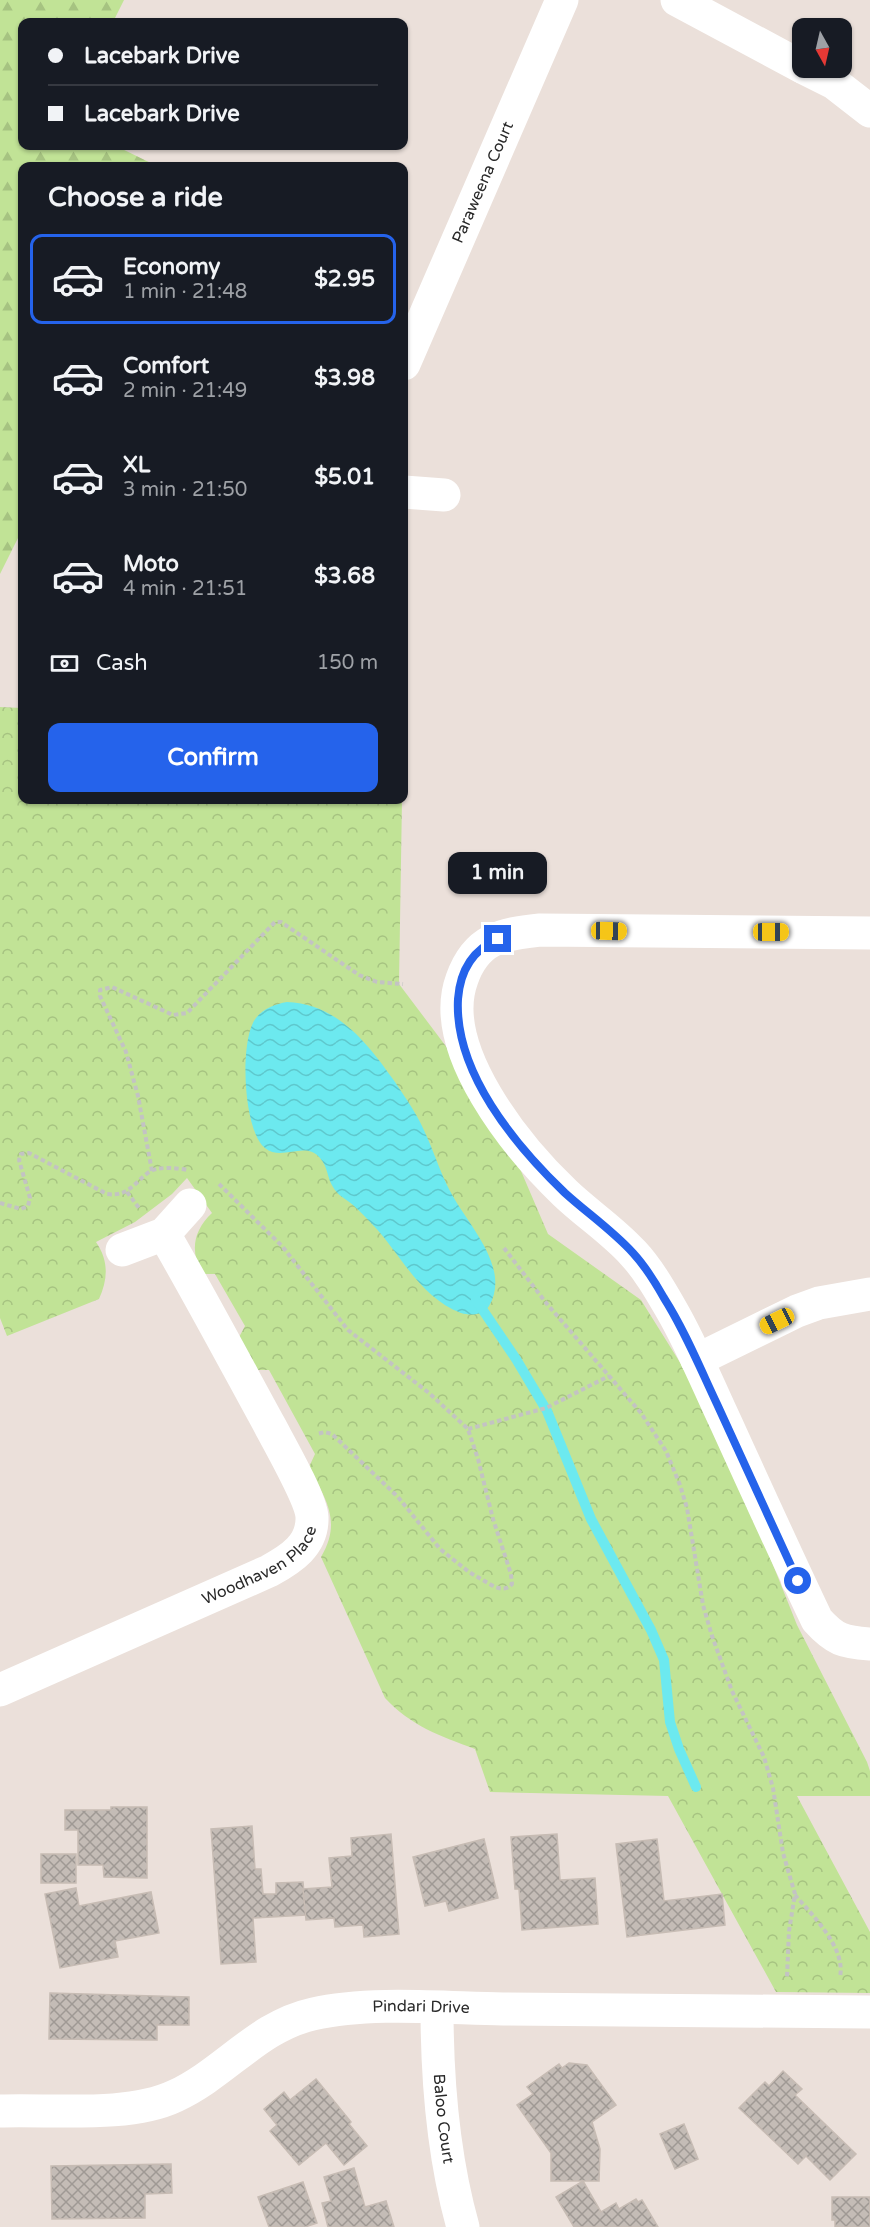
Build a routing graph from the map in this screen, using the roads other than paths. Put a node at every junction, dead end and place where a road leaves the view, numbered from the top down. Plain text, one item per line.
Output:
1 (562, 0) edge
2 (677, 0) edge
3 (792, 61) edge
4 (824, 78) edge
5 (834, 83) junction
6 (870, 93) edge
7 (870, 111) edge
8 (408, 355) edge
9 (408, 492) edge
10 (444, 495) dead end
11 (870, 933) edge
12 (190, 1205) dead end
13 (164, 1234) junction
14 (122, 1250) dead end
15 (870, 1294) edge
16 (697, 1360) junction
17 (870, 1644) edge
18 (0, 1690) edge
19 (437, 2008) junction
20 (870, 2012) edge
21 (0, 2111) edge
22 (463, 2227) edge

1 - 8 street, Paraweena Court
2 - 3 street
4 - 5 street
5 - 6 street
5 - 7 street
9 - 10 street
11 - 16 street
12 - 13 street
13 - 14 street
13 - 18 street, Woodhaven Place
15 - 16 street
16 - 17 street
19 - 20 street, Pindari Drive
19 - 21 street, Pindari Drive
19 - 22 street, Baloo Court

